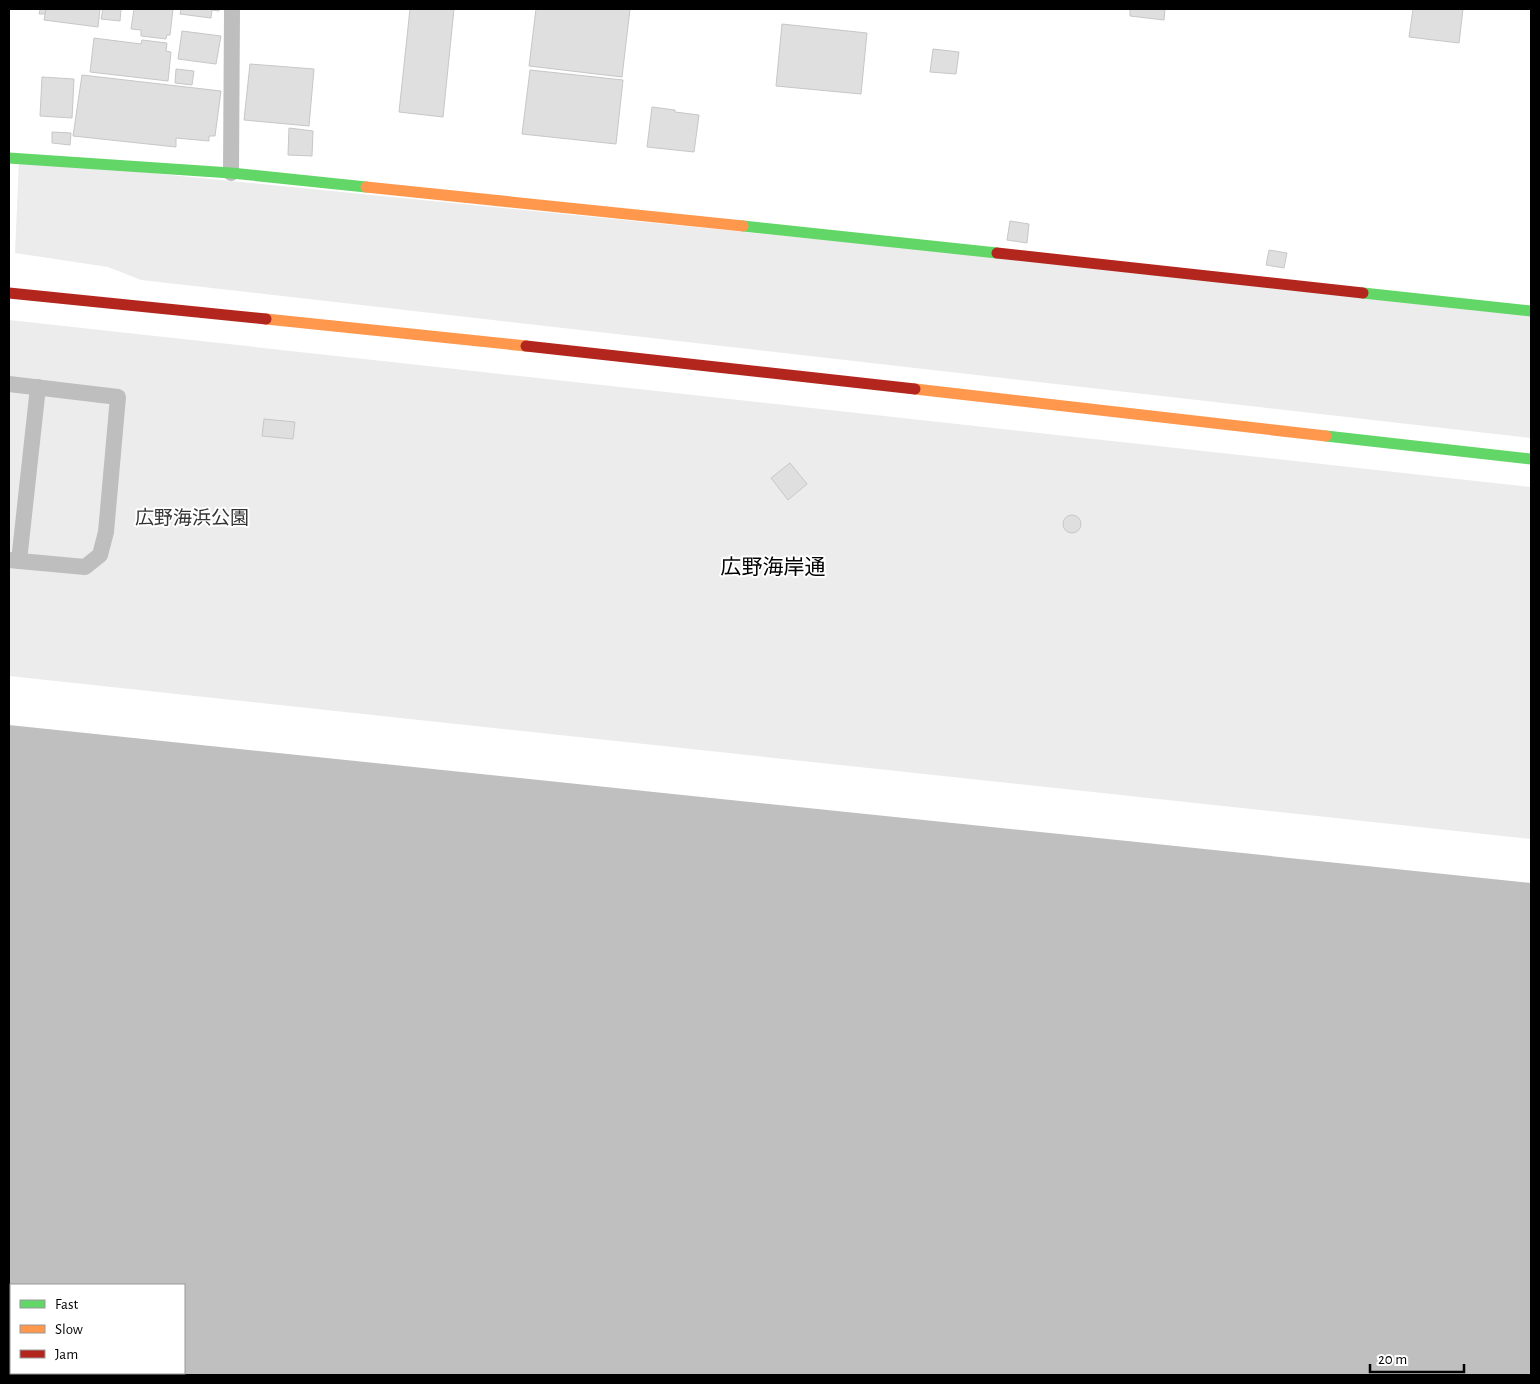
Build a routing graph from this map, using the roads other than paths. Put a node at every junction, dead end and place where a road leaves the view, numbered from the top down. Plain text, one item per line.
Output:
1 (232, 9) edge
2 (9, 158) edge
3 (231, 173) junction
4 (9, 293) edge
5 (1531, 311) edge
6 (9, 384) edge
7 (38, 387) junction
8 (1531, 459) edge
9 (14, 560) edge

1 - 3 lane
2 - 3 street
3 - 5 street
4 - 8 street
6 - 7 lane
7 - 9 lane
7 - 9 lane

